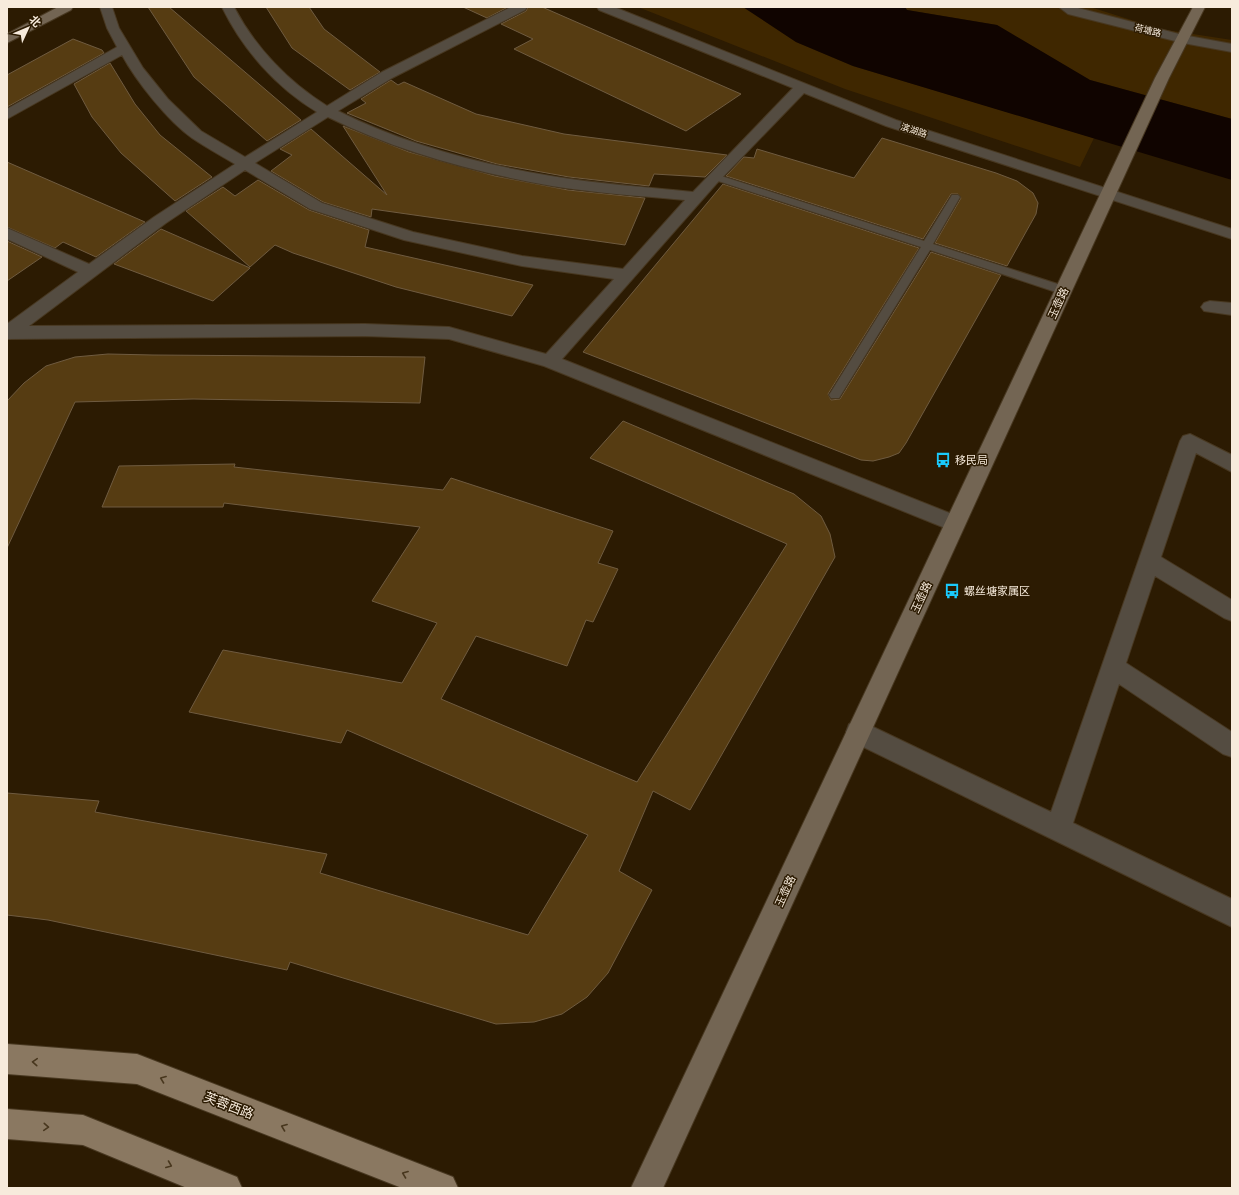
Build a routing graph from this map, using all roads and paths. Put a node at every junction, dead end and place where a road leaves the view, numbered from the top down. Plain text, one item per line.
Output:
1 (67, 7) edge
2 (106, 7) edge
3 (228, 7) edge
4 (520, 7) edge
5 (603, 7) edge
6 (1064, 7) edge
7 (1199, 7) edge
8 (7, 39) edge
9 (1183, 39) junction
10 (125, 48) junction
11 (1232, 48) edge
12 (802, 87) junction
13 (326, 111) junction
14 (7, 115) edge
15 (244, 164) junction
16 (715, 177) junction
17 (1108, 194) junction
18 (697, 197) junction
19 (955, 197) dead end
20 (7, 233) edge
21 (1232, 234) edge
22 (927, 246) junction
23 (91, 272) junction
24 (627, 275) junction
25 (1063, 290) junction
26 (1210, 307) dead end
27 (1232, 309) edge
28 (7, 333) edge
29 (550, 361) junction
30 (835, 395) dead end
31 (1232, 464) edge
32 (955, 524) junction
33 (1149, 561) junction
34 (1232, 611) edge
35 (1113, 667) junction
36 (858, 732) junction
37 (1232, 746) edge
38 (1058, 829) junction
39 (1232, 913) edge
40 (7, 1060) edge
41 (7, 1124) edge
42 (226, 1188) edge
43 (442, 1188) edge
44 (647, 1188) edge

1 - 8 street
2 - 10 street
3 - 13 street
4 - 13 street
5 - 12 street, 滨湖路
6 - 9 street, 荷塘路
7 - 9 street, 玉壶路
9 - 11 street, 荷塘路
9 - 17 street, 玉壶路
10 - 14 street
10 - 15 street
12 - 16 street
12 - 17 street, 滨湖路
13 - 15 street
13 - 18 street
15 - 23 street
15 - 24 street
16 - 18 street
16 - 22 lane
17 - 21 street, 滨湖路
17 - 25 street, 玉壶路
18 - 24 street
19 - 22 lane
20 - 23 street
22 - 25 lane
22 - 30 lane
23 - 28 street
24 - 29 street
25 - 32 street, 玉壶路
26 - 27 street
28 - 29 street
29 - 32 street
31 - 33 street
32 - 36 street, 玉壶路
33 - 34 street
33 - 35 street
35 - 37 street
35 - 38 street
36 - 38 street
36 - 44 street, 玉壶路
38 - 39 street
43 -> 40 main road, 芙蓉西路
41 -> 42 main road

